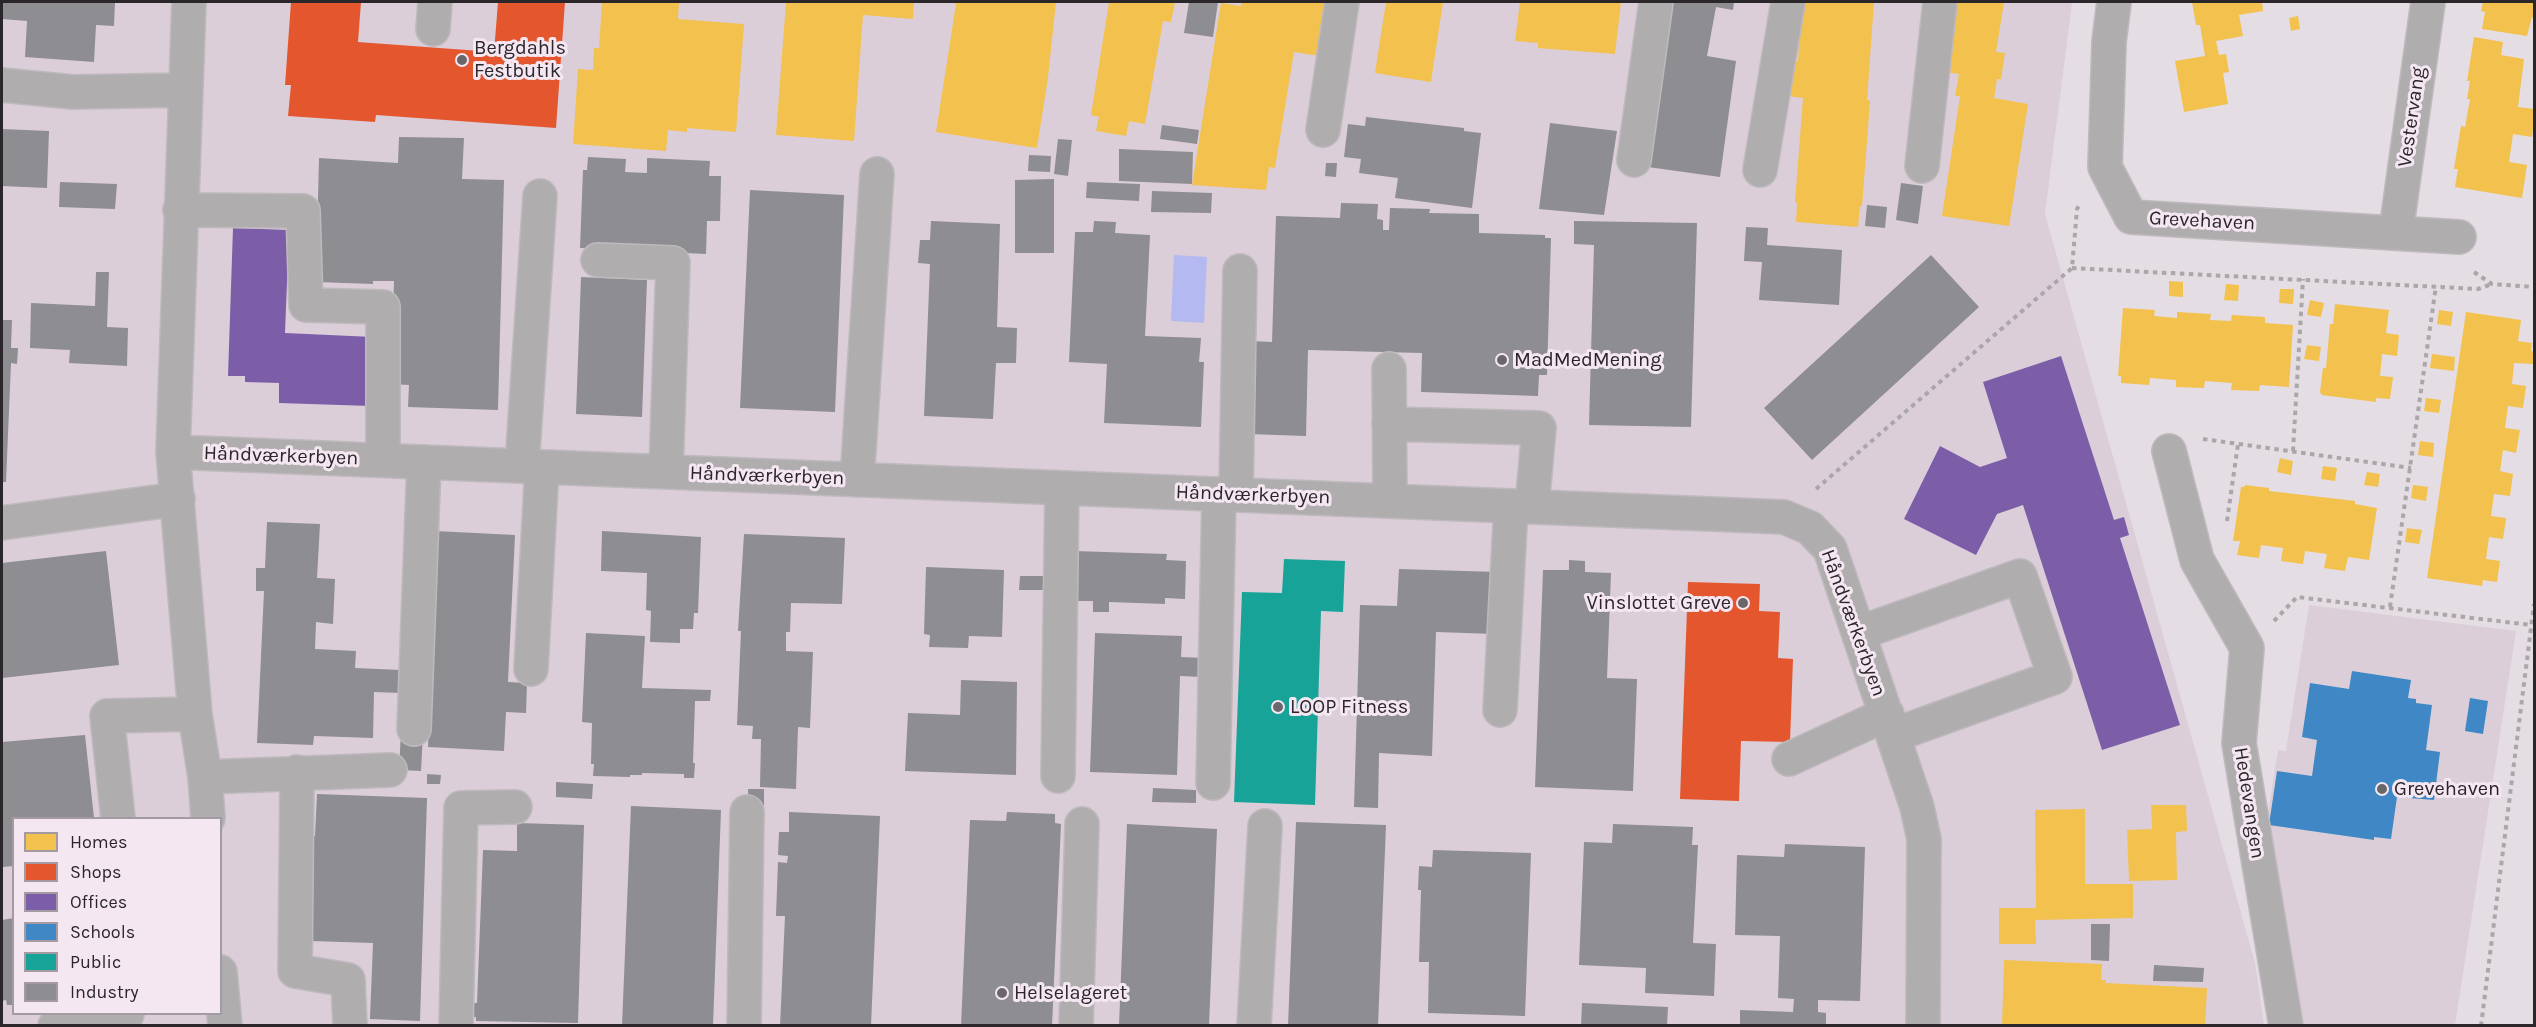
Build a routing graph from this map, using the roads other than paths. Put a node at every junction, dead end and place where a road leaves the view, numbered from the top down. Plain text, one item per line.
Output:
1 (189, 2) edge
2 (1342, 2) edge
3 (1656, 2) edge
4 (1788, 2) edge
5 (1940, 2) edge
6 (2114, 2) edge
7 (2428, 2) edge
8 (2, 85) edge
9 (185, 90) junction
10 (1323, 130) dead end
11 (1634, 160) dead end
12 (1922, 166) dead end
13 (1760, 170) dead end
14 (877, 174) dead end
15 (540, 196) dead end
16 (180, 210) junction
17 (2396, 232) junction
18 (2459, 237) road end
19 (598, 260) dead end
20 (1240, 271) dead end
21 (1389, 369) dead end
22 (1389, 424) junction
23 (2169, 451) road end
24 (173, 452) junction
25 (383, 460) junction
26 (423, 462) junction
27 (532, 466) junction
28 (666, 472) junction
29 (857, 480) junction
30 (1062, 488) junction
31 (1227, 494) junction
32 (178, 499) junction
33 (1390, 501) junction
34 (1522, 506) junction
35 (2, 522) edge
36 (1859, 633) junction
37 (531, 669) dead end
38 (1500, 710) dead end
39 (195, 714) junction
40 (1890, 724) junction
41 (414, 729) dead end
42 (1789, 759) dead end
43 (390, 770) dead end
44 (297, 772) junction
45 (1058, 776) dead end
46 (205, 777) junction
47 (1213, 783) dead end
48 (515, 807) dead end
49 (747, 812) dead end
50 (118, 817) edge
51 (208, 817) edge
52 (1082, 824) dead end
53 (1265, 826) dead end
54 (222, 994) edge
55 (123, 1015) edge
56 (55, 1026) edge
57 (225, 1026) edge
58 (350, 1026) edge
59 (456, 1026) edge
60 (744, 1026) edge
61 (1076, 1026) edge
62 (1254, 1026) edge
63 (1923, 1026) edge
64 (2286, 1026) edge

1 - 9 street, Håndværkerbyen
2 - 10 street
3 - 11 street
4 - 13 street
5 - 12 street
6 - 17 street, Grevehaven
7 - 17 street, Vestervang
8 - 9 street
9 - 16 street, Håndværkerbyen
14 - 29 street
15 - 27 street
16 - 24 street, Håndværkerbyen
16 - 25 street
17 - 18 street, Grevehaven
19 - 28 street
20 - 31 street
21 - 22 street
22 - 33 street
22 - 34 street
23 - 64 street, Hedevangen
24 - 25 street, Håndværkerbyen
24 - 32 street, Håndværkerbyen
25 - 26 street, Håndværkerbyen
26 - 27 street, Håndværkerbyen
26 - 41 street
27 - 28 street, Håndværkerbyen
27 - 37 street
28 - 29 street, Håndværkerbyen
29 - 30 street, Håndværkerbyen
30 - 31 street, Håndværkerbyen
30 - 45 street
31 - 33 street, Håndværkerbyen
31 - 47 street
32 - 35 street
32 - 39 street, Håndværkerbyen
33 - 34 street, Håndværkerbyen
34 - 36 street, Håndværkerbyen
34 - 38 street
36 - 40 street, Håndværkerbyen
36 - 40 street
39 - 46 street, Håndværkerbyen
39 - 50 street
40 - 42 street
40 - 63 street, Håndværkerbyen
43 - 44 street
44 - 46 street
44 - 58 street
46 - 51 street, Håndværkerbyen
48 - 59 street
49 - 60 street
52 - 61 street
53 - 62 street
54 - 57 street
55 - 56 street

